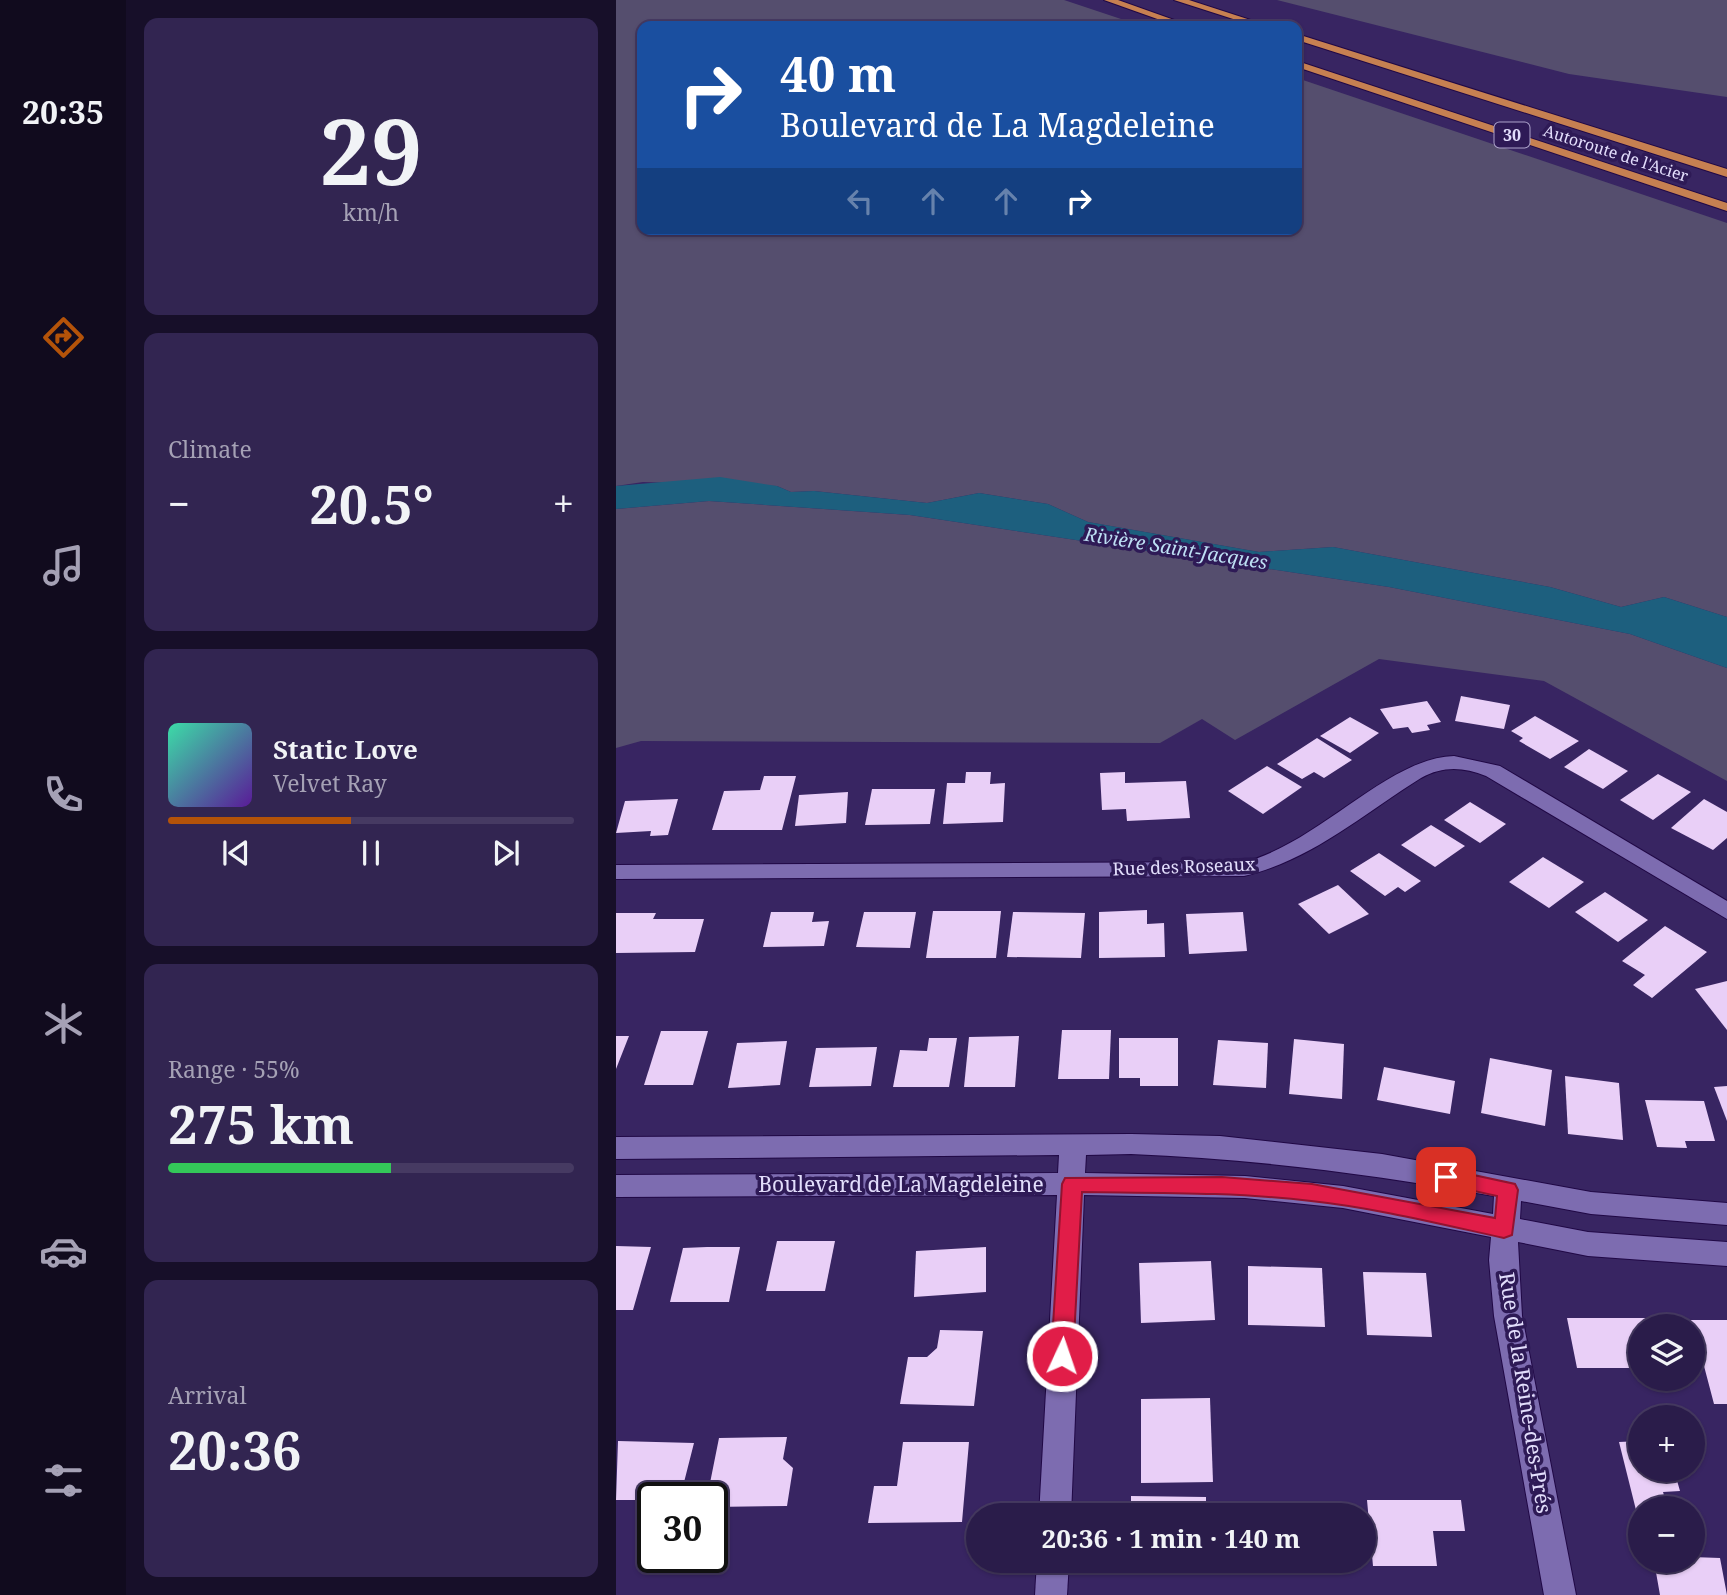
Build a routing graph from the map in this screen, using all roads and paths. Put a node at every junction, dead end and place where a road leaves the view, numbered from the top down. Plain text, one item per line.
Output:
1 (1109, 0) edge
2 (1179, 0) edge
3 (1171, 21) edge
4 (1248, 21) edge
5 (1302, 39) edge
6 (1302, 66) edge
7 (1727, 173) edge
8 (1727, 207) edge
9 (616, 872) edge
10 (1727, 911) edge
11 (1073, 1145) junction
12 (616, 1148) edge
13 (1072, 1184) junction
14 (616, 1186) edge
15 (1507, 1190) junction
16 (1727, 1214) edge
17 (1504, 1229) junction
18 (1727, 1254) edge
19 (1056, 1503) edge
20 (1052, 1573) edge
21 (1051, 1595) edge
22 (1560, 1595) edge

1 - 3 highway
2 - 4 highway
5 - 7 highway, Autoroute de l'Acier / 30
6 - 8 highway, Autoroute de l'Acier / 30
9 - 10 street, Rue des Roseaux
11 - 12 street, Boulevard de La Magdeleine
11 - 13 street
11 - 15 street, Boulevard de La Magdeleine
13 - 14 street, Boulevard de La Magdeleine
13 - 17 street, Boulevard de La Magdeleine
13 - 19 street
15 - 16 street, Boulevard de La Magdeleine
15 - 17 street, Rue de la Reine-des-Prés
17 - 18 street, Boulevard de La Magdeleine
17 - 22 street, Rue de la Reine-des-Prés
20 - 21 street

